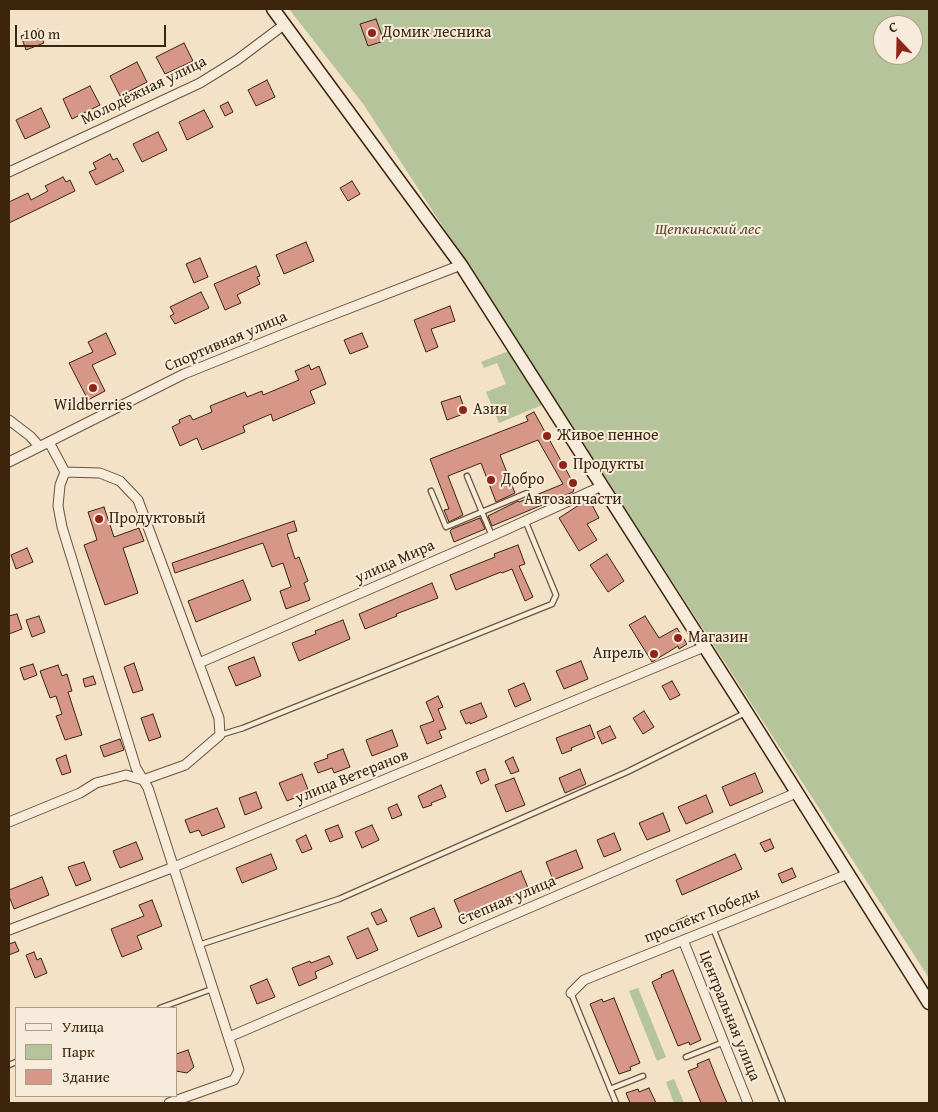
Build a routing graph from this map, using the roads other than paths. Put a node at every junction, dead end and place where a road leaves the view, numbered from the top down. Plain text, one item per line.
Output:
1 (273, 9) edge
2 (285, 24) junction
3 (9, 172) edge
4 (461, 266) junction
5 (9, 420) edge
6 (49, 442) junction
7 (39, 446) junction
8 (9, 462) edge
9 (65, 472) junction
10 (467, 476) dead end
11 (602, 486) junction
12 (431, 491) dead end
13 (527, 494) dead end
14 (482, 512) junction
15 (525, 520) junction
16 (492, 536) junction
17 (704, 647) junction
18 (199, 663) junction
19 (747, 713) junction
20 (220, 735) junction
21 (143, 780) junction
22 (796, 793) junction
23 (9, 822) edge
24 (174, 867) junction
25 (848, 874) junction
26 (713, 928) junction
27 (9, 930) edge
28 (683, 940) junction
29 (199, 945) junction
30 (214, 988) junction
31 (571, 992) joint
32 (929, 1003) edge
33 (163, 1007) edge
34 (230, 1037) junction
35 (724, 1042) junction
36 (686, 1057) dead end
37 (643, 1076) dead end
38 (610, 1089) junction
39 (169, 1103) edge
40 (616, 1103) edge
41 (748, 1103) edge
42 (783, 1103) edge

1 - 2 main road
2 - 3 street, Молодёжная улица
2 - 4 main road
4 - 6 street, Спортивная улица
4 - 11 main road
5 - 7 street
6 - 7 street, Спортивная улица
6 - 9 street
7 - 8 street, Спортивная улица
9 - 18 street
9 - 21 street
10 - 14 lane
11 - 15 street, улица Мира
11 - 17 main road
12 - 14 lane
13 - 14 lane
14 - 16 lane
15 - 16 street, улица Мира
15 - 20 lane
16 - 18 street, улица Мира
17 - 19 main road
17 - 24 street, улица Ветеранов
18 - 20 street
19 - 22 main road
19 - 29 lane
20 - 21 street
21 - 23 street
21 - 24 street
22 - 25 main road
22 - 34 street, Степная улица
24 - 27 street, улица Ветеранов
24 - 29 street
25 - 26 street, проспект Победы
25 - 32 main road
26 - 28 street, проспект Победы
26 - 42 lane
28 - 31 street, проспект Победы
28 - 35 street, Центральная улица
29 - 30 street
30 - 33 lane
30 - 34 street
31 - 38 lane
34 - 39 street
35 - 36 lane
35 - 41 street, Центральная улица
37 - 38 lane
38 - 40 lane

